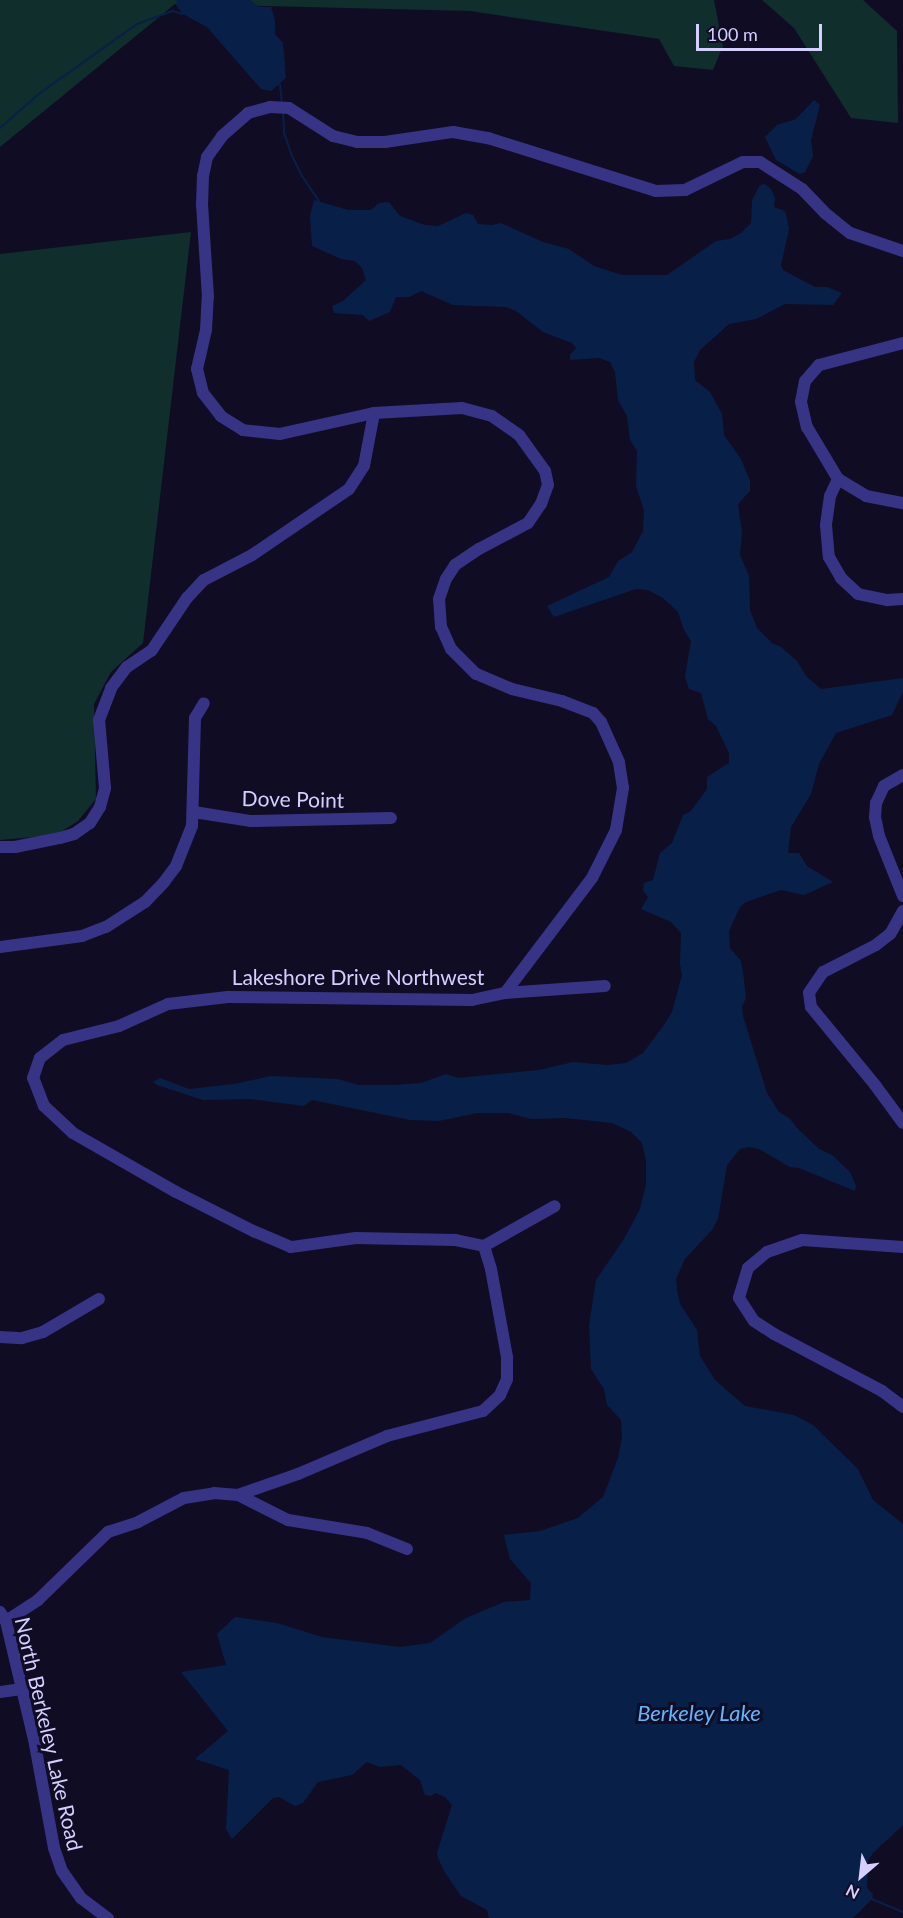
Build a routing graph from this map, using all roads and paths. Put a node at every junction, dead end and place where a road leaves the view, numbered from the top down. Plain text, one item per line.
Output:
1 (903, 251) edge
2 (903, 343) edge
3 (374, 413) junction
4 (838, 479) junction
5 (903, 503) edge
6 (903, 599) edge
7 (204, 703) dead end
8 (903, 775) edge
9 (194, 812) junction
10 (391, 818) dead end
11 (0, 847) edge
12 (903, 896) edge
13 (903, 911) edge
14 (0, 946) edge
15 (604, 986) dead end
16 (505, 993) junction
17 (903, 1123) edge
18 (555, 1206) dead end
19 (484, 1246) junction
20 (903, 1247) edge
21 (99, 1299) dead end
22 (0, 1337) edge
23 (903, 1407) edge
24 (238, 1495) junction
25 (407, 1549) dead end
26 (3, 1616) edge
27 (22, 1689) junction
28 (0, 1692) edge
29 (108, 1918) edge

1 - 3 street, Lakeshore Drive Northwest
2 - 4 street
3 - 11 street
3 - 16 street, Lakeshore Drive Northwest
4 - 5 street
4 - 6 street
7 - 9 street
8 - 12 street
9 - 10 street, Dove Point
9 - 14 street
13 - 17 street
15 - 16 street
16 - 19 street, Lakeshore Drive Northwest
18 - 19 street
19 - 24 street
20 - 23 street
21 - 22 street
24 - 25 street
24 - 26 street
26 - 27 street, North Berkeley Lake Road
27 - 28 street
27 - 29 street, North Berkeley Lake Road

